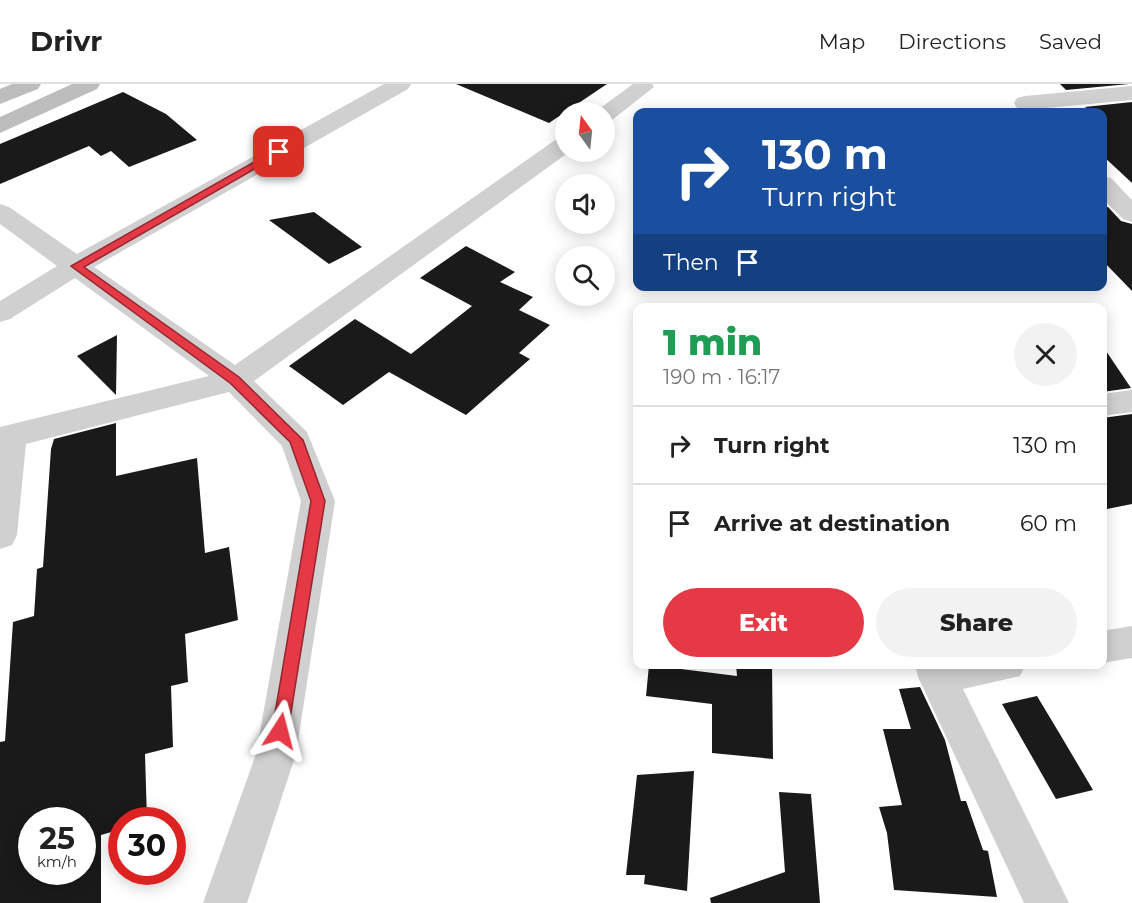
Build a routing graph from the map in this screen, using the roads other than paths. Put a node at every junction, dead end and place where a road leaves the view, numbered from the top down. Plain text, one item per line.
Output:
1 (30, 84) edge
2 (89, 84) edge
3 (400, 84) edge
4 (643, 87) dead end
5 (1132, 93) edge
6 (0, 97) edge
7 (1024, 102) edge
8 (615, 107) edge
9 (0, 126) edge
10 (555, 151) edge
11 (1107, 188) edge
12 (0, 212) edge
13 (1132, 214) edge
14 (76, 266) junction
15 (0, 313) edge
16 (235, 380) junction
17 (1132, 401) edge
18 (1107, 404) edge
19 (6, 438) edge
20 (0, 535) edge
21 (1132, 642) edge
22 (1107, 646) edge
23 (956, 669) edge
24 (936, 671) edge
25 (225, 903) edge
26 (1047, 903) edge

1 - 6 main road
2 - 9 main road
3 - 14 street
4 - 8 street
5 - 7 street
10 - 16 street
11 - 13 street
12 - 14 street
14 - 15 street
14 - 16 street
16 - 19 street
16 - 25 street
17 - 18 street
19 - 20 street
21 - 22 street
23 - 24 street
24 - 26 street

